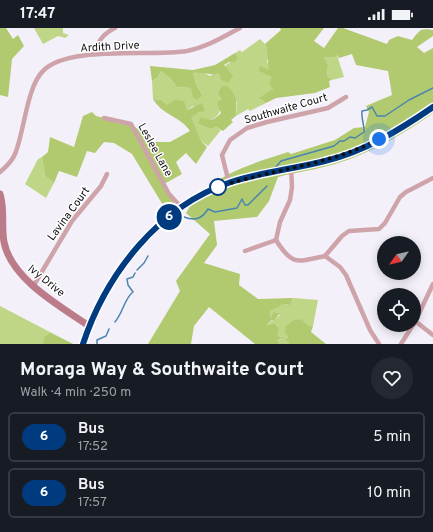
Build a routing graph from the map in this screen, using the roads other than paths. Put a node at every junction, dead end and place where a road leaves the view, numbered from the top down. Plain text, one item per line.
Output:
1 (115, 28) edge
2 (240, 28) edge
3 (94, 54) junction
4 (346, 98) dead end
5 (433, 107) edge
6 (104, 118) dead end
7 (291, 167) junction
8 (0, 172) edge
9 (108, 174) dead end
10 (433, 178) edge
11 (229, 183) junction
12 (0, 194) edge
13 (181, 207) junction
14 (276, 240) junction
15 (244, 251) dead end
16 (325, 256) junction
17 (433, 284) edge
18 (34, 285) junction
19 (421, 309) edge
20 (89, 326) junction
21 (421, 327) edge
22 (408, 332) edge
23 (433, 335) edge
24 (83, 344) edge
25 (379, 344) edge
26 (401, 344) edge

1 - 3 street
2 - 3 street, Ardith Drive
3 - 8 street, Ardith Drive
4 - 11 street, Southwaite Court
5 - 7 main road
6 - 13 street, Leslee Lane
7 - 11 main road
7 - 14 street
9 - 18 street, Lavina Court
10 - 16 street
11 - 13 main road
12 - 18 main road, Ivy Drive
13 - 20 main road
14 - 15 street
14 - 16 street
16 - 25 street
17 - 19 street
18 - 20 main road, Ivy Drive
20 - 24 main road
21 - 23 street
22 - 26 street

